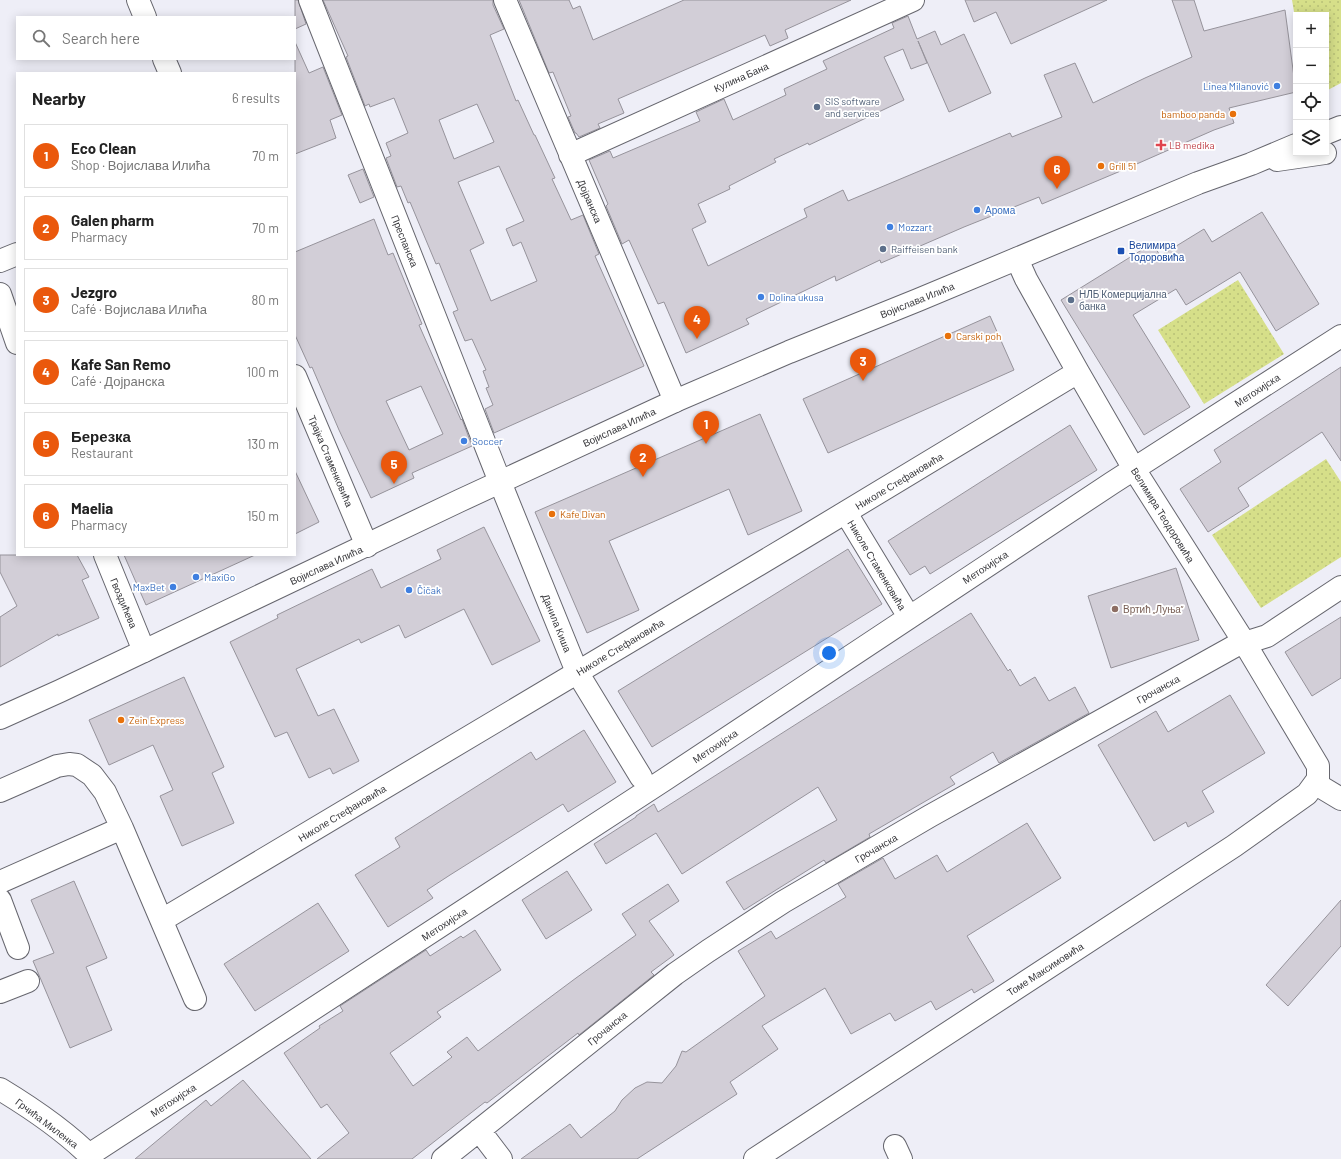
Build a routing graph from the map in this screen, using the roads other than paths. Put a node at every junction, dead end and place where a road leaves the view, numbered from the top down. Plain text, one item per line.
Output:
1 (138, 0) edge
2 (310, 0) edge
3 (505, 0) edge
4 (913, 0) edge
5 (145, 16) edge
6 (164, 60) edge
7 (170, 72) edge
8 (1341, 127) edge
9 (1329, 132) edge
10 (1293, 146) edge
11 (1341, 151) edge
12 (1329, 152) edge
13 (570, 155) junction
14 (1305, 156) edge
15 (1250, 164) junction
16 (16, 254) edge
17 (1017, 259) junction
18 (0, 261) edge
19 (0, 294) edge
20 (1341, 336) edge
21 (16, 340) edge
22 (1078, 372) junction
23 (296, 378) edge
24 (674, 401) junction
25 (1134, 469) junction
26 (500, 482) junction
27 (846, 513) junction
28 (367, 546) junction
29 (105, 556) edge
30 (1341, 587) edge
31 (909, 617) junction
32 (1244, 642) junction
33 (144, 651) junction
34 (577, 672) junction
35 (0, 718) edge
36 (1317, 775) junction
37 (641, 777) dead end
38 (0, 791) edge
39 (1341, 799) edge
40 (122, 828) junction
41 (0, 882) edge
42 (0, 900) edge
43 (162, 920) junction
44 (18, 948) dead end
45 (28, 981) dead end
46 (0, 992) edge
47 (194, 999) dead end
48 (1, 1092) edge
49 (479, 1130) junction
50 (91, 1157) edge
51 (443, 1159) edge
52 (501, 1159) edge
53 (755, 1159) edge

1 - 5 street
2 - 26 street, Преспанска
3 - 13 street, Дојранска
4 - 13 street, Кулина Бана
6 - 7 street
8 - 9 street
10 - 15 street, Војислава Илића
11 - 12 street, Војислава Илића
13 - 24 street, Дојранска
14 - 15 street, Војислава Илића
15 - 17 street, Војислава Илића
16 - 18 street
17 - 22 street, Велимира Теодоровића
17 - 24 street, Војислава Илића
19 - 21 street
20 - 25 street, Метохијска
22 - 25 street, Велимира Теодоровића
22 - 27 street, Николе Стефановића
23 - 28 street, Трајка Стаменковића
24 - 26 street, Војислава Илића
25 - 31 street, Метохијска
25 - 32 street, Велимира Теодоровића
26 - 28 street, Војислава Илића
26 - 34 street, Данила Киша
27 - 31 street, Николе Стаменковића
27 - 34 street, Николе Стефановића
28 - 33 street, Војислава Илића
29 - 33 street, Гвоздићева
30 - 32 street, Грочанска
31 - 50 street, Метохијска
32 - 36 street, Велимира Теодоровића
32 - 49 street, Грочанска
33 - 35 street, Војислава Илића
34 - 37 street, Данила Киша
34 - 43 street, Николе Стефановића
36 - 39 street
36 - 53 street, Томе Максимовића
38 - 40 street
40 - 41 street
40 - 43 street
42 - 44 street
43 - 47 street
45 - 46 street
48 - 50 street, Грчића Миленка
49 - 51 street, Грочанска
49 - 52 street

